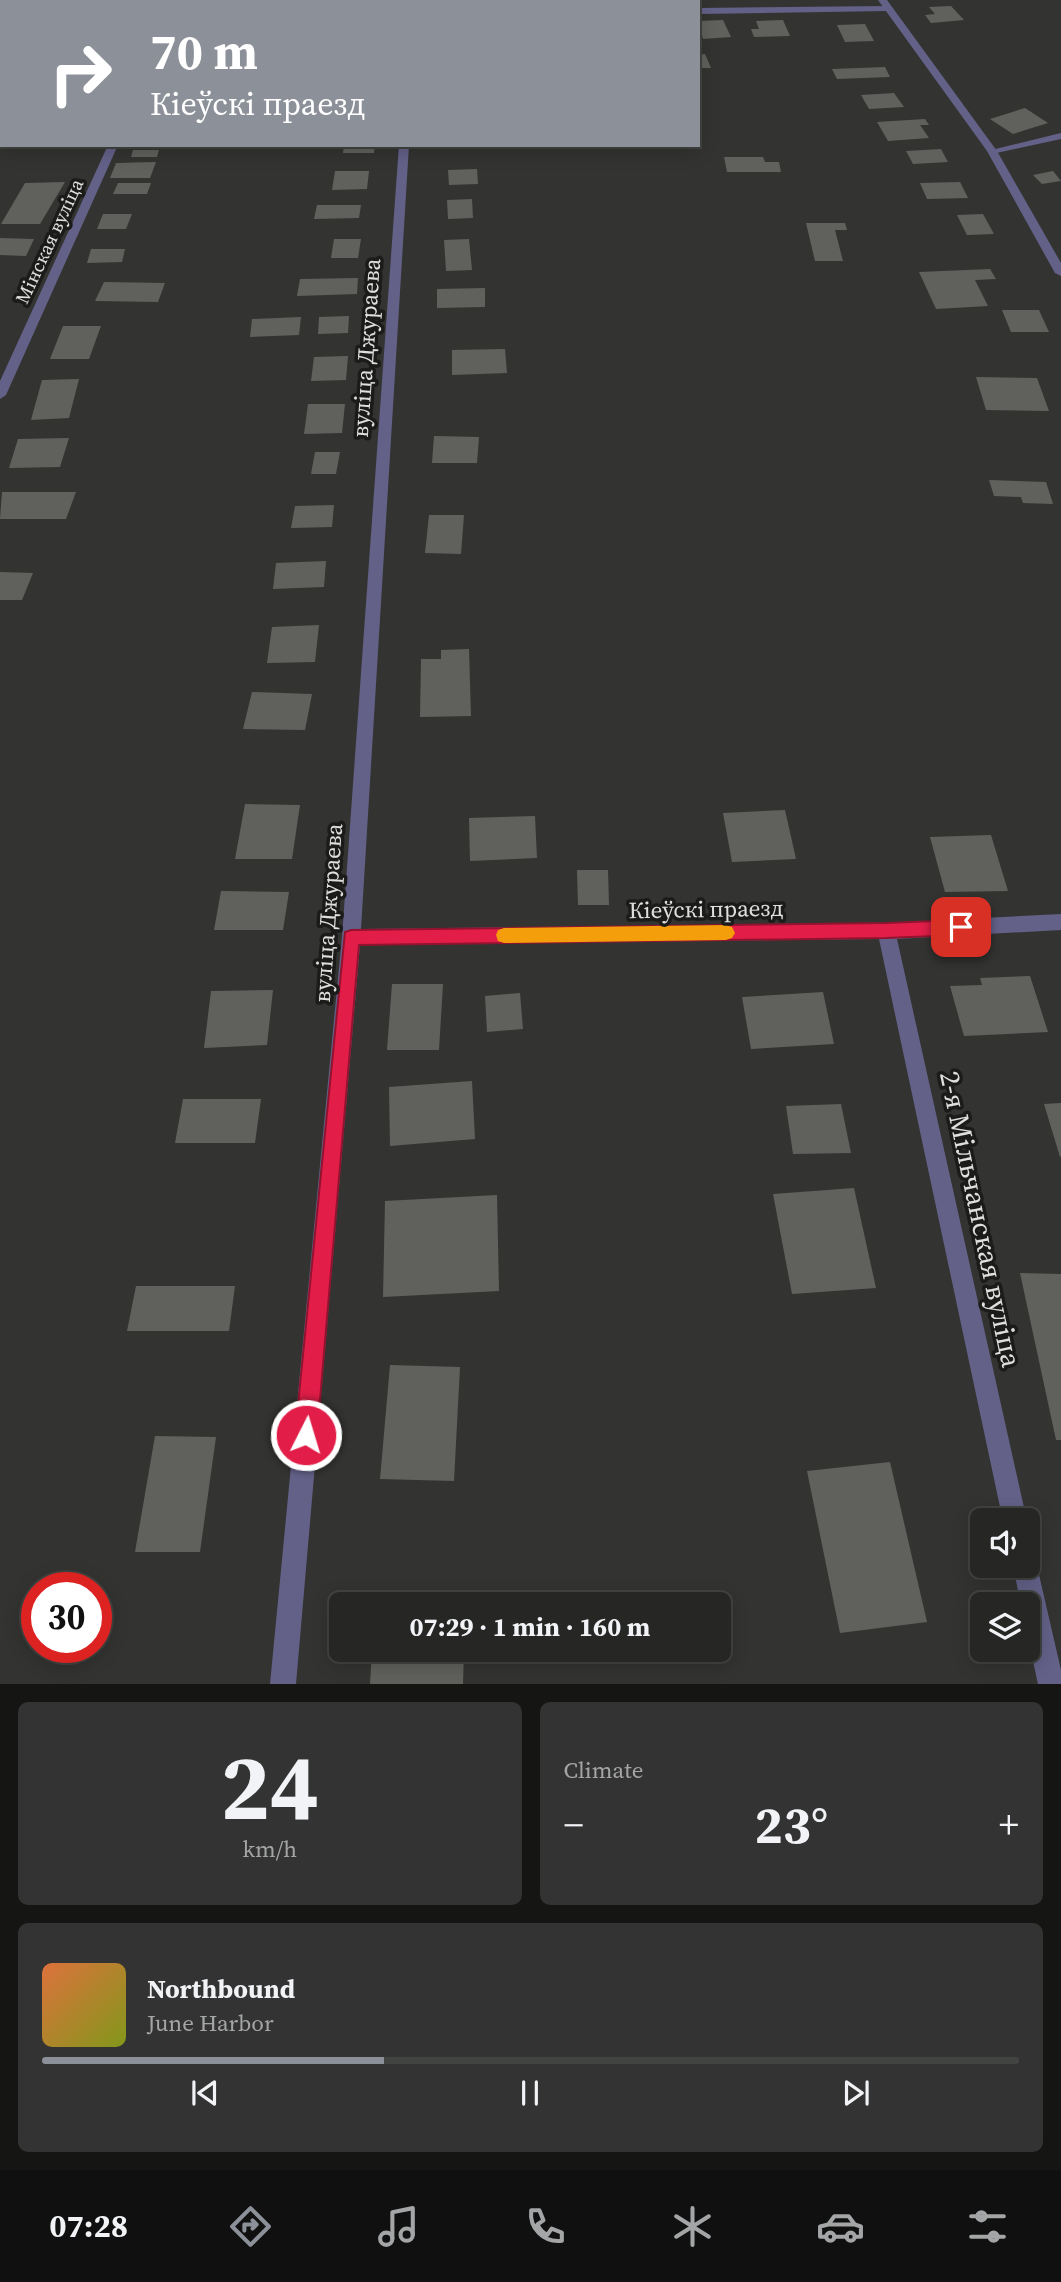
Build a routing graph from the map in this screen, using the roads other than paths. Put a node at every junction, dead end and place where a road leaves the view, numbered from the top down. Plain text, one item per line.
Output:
1 (885, 4) edge
2 (700, 10) edge
3 (1061, 136) edge
4 (112, 147) edge
5 (404, 147) edge
6 (992, 151) junction
7 (1061, 274) edge
8 (0, 392) edge
9 (1061, 922) edge
10 (886, 931) junction
11 (351, 937) junction
12 (1012, 1508) edge
13 (1028, 1578) edge
14 (283, 1684) edge
15 (1051, 1684) edge

1 - 2 street
1 - 6 street
3 - 6 street
4 - 8 street, Мінская вуліца
5 - 11 street, вуліца Джураева
6 - 7 street
9 - 10 street, Кіеўскі праезд
10 - 11 street, Кіеўскі праезд
10 - 12 street, 2-я Мільчанская вуліца
11 - 14 street, вуліца Джураева
13 - 15 street

